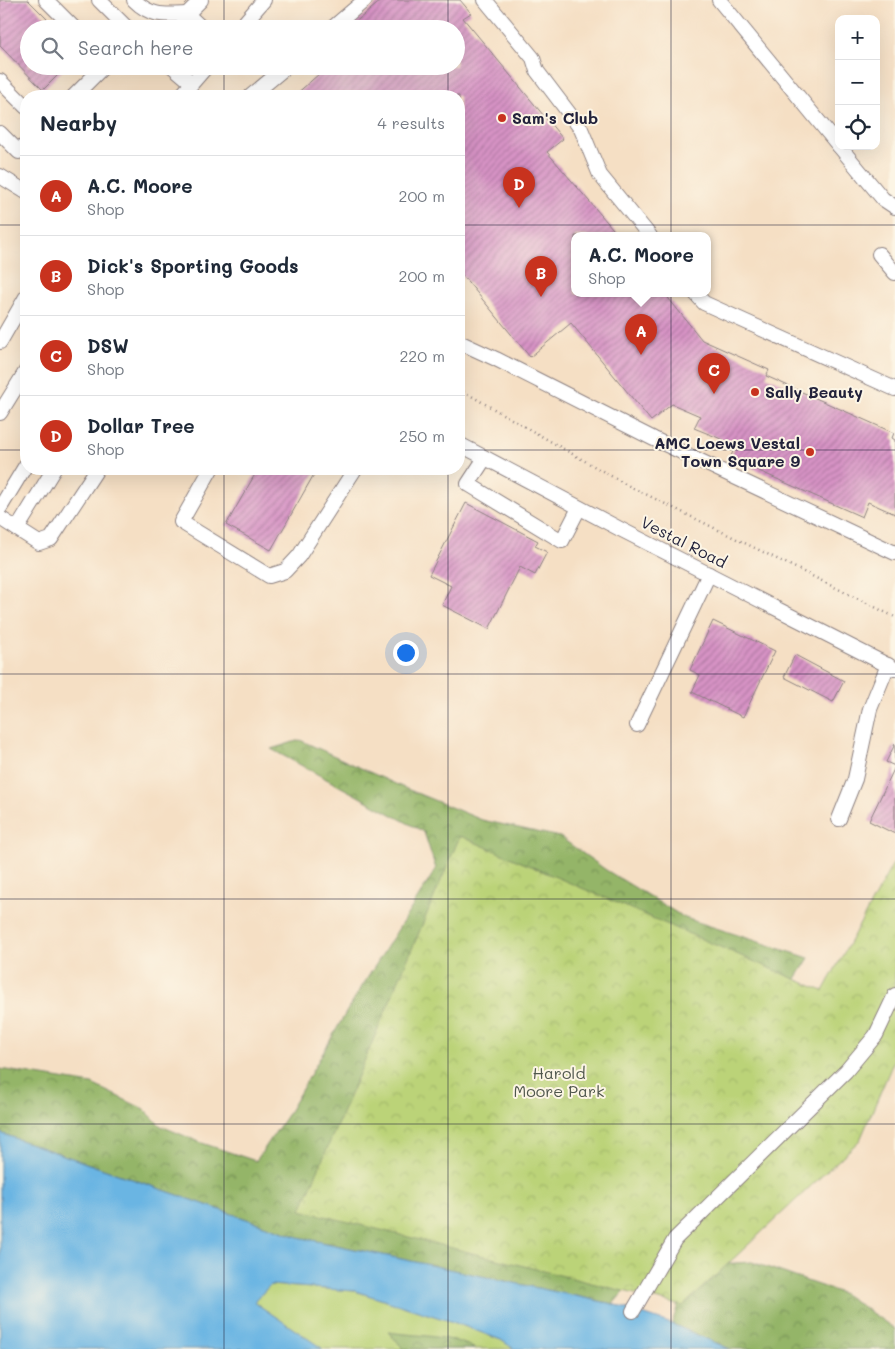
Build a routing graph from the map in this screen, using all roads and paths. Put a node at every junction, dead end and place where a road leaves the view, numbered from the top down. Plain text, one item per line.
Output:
1 (46, 0) edge
2 (99, 0) edge
3 (134, 0) edge
4 (201, 0) edge
5 (264, 0) edge
6 (365, 0) edge
7 (485, 0) edge
8 (725, 2) edge
9 (187, 14) junction
10 (66, 20) edge
11 (119, 20) edge
12 (193, 20) edge
13 (247, 20) edge
14 (342, 20) edge
15 (95, 75) edge
16 (183, 75) edge
17 (199, 75) edge
18 (276, 75) edge
19 (0, 81) edge
20 (192, 83) junction
21 (80, 90) edge
22 (186, 90) edge
23 (258, 90) edge
24 (20, 101) edge
25 (0, 133) edge
26 (835, 141) edge
27 (843, 150) edge
28 (20, 151) edge
29 (0, 176) edge
30 (20, 188) edge
31 (892, 202) edge
32 (647, 232) edge
33 (879, 254) dead end
34 (895, 273) edge
35 (699, 297) edge
36 (20, 307) edge
37 (0, 342) edge
38 (465, 345) edge
39 (20, 383) edge
40 (895, 389) edge
41 (465, 392) edge
42 (0, 413) edge
43 (465, 447) edge
44 (485, 458) junction
45 (20, 474) edge
46 (50, 475) edge
47 (93, 475) edge
48 (208, 475) edge
49 (351, 475) edge
50 (0, 508) edge
51 (579, 508) junction
52 (0, 518) edge
53 (17, 529) junction
54 (895, 553) edge
55 (710, 574) junction
56 (895, 617) edge
57 (892, 667) edge
58 (637, 725) dead end
59 (839, 819) dead end
60 (895, 995) edge
61 (633, 1311) dead end

1 - 10 street
2 - 11 street
3 - 9 street
4 - 9 street
5 - 13 street
6 - 14 street
7 - 32 street
8 - 26 street
9 - 12 street
15 - 21 street
16 - 20 street
17 - 20 street
18 - 23 street
19 - 24 street
20 - 22 street
25 - 28 street
27 - 31 street
29 - 30 street
33 - 34 street
35 - 40 street
36 - 37 street
38 - 54 street
39 - 42 street
41 - 56 path
43 - 44 street, Vestal Road
44 - 51 street, Vestal Road
44 - 51 street
45 - 50 street
46 - 53 street
47 - 53 street
48 - 49 street
51 - 55 street, Vestal Road
52 - 53 street
55 - 57 street, Vestal Road
55 - 58 street
57 - 59 street
60 - 61 street

